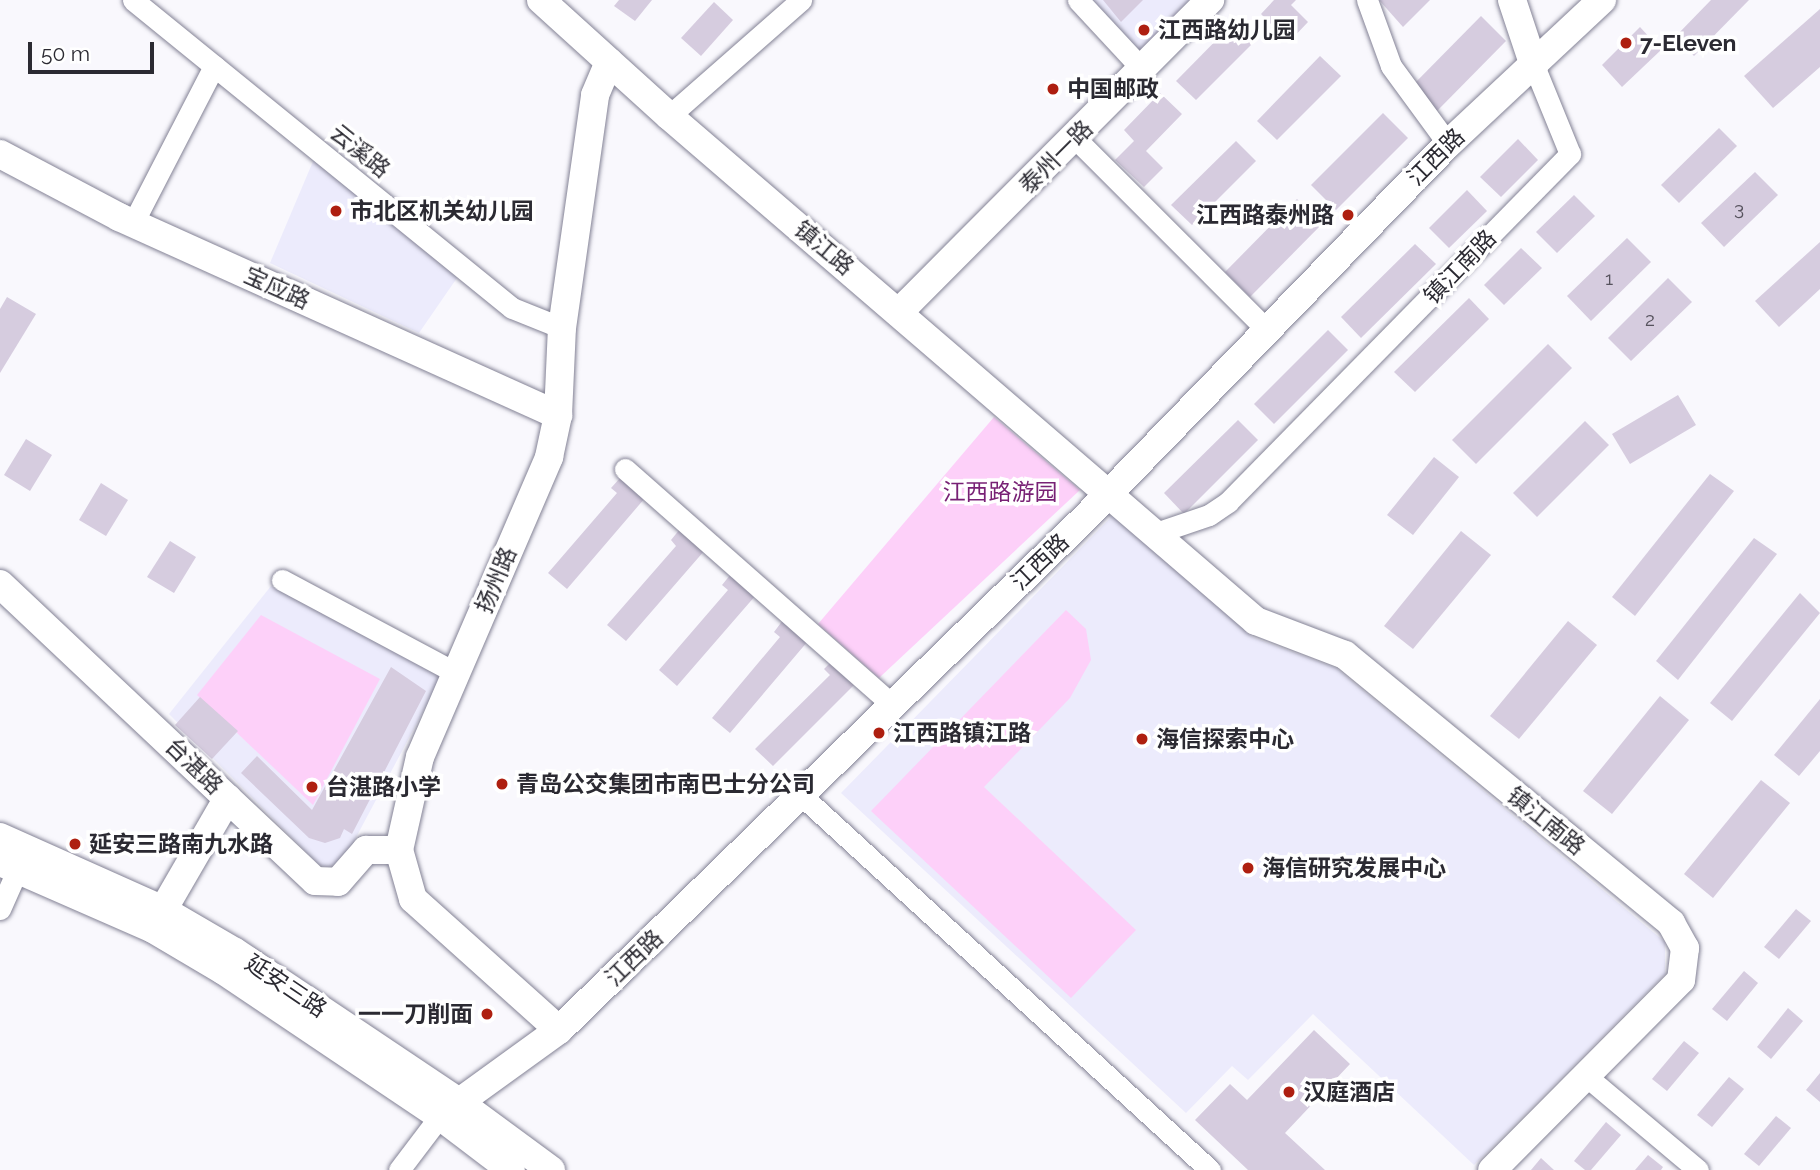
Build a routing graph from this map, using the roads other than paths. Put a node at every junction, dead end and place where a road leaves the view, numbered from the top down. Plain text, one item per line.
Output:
1 (134, 0) edge
2 (541, 0) edge
3 (801, 0) edge
4 (1078, 0) edge
5 (1210, 0) edge
6 (1367, 0) edge
7 (1512, 0) edge
8 (1602, 0) edge
9 (609, 62) junction
10 (214, 66) junction
11 (1534, 66) junction
12 (1143, 70) junction
13 (669, 116) junction
14 (1075, 138) junction
15 (1448, 144) junction
16 (0, 154) edge
17 (133, 223) junction
18 (899, 312) junction
19 (562, 328) junction
20 (1267, 330) junction
21 (558, 415) junction
22 (625, 469) dead end
23 (1110, 493) junction
24 (1156, 533) junction
25 (282, 580) dead end
26 (0, 584) edge
27 (456, 673) junction
28 (893, 705) junction
29 (801, 795) junction
30 (228, 798) junction
31 (0, 837) edge
32 (399, 850) junction
33 (14, 860) edge
34 (0, 909) edge
35 (163, 910) junction
36 (559, 1030) junction
37 (1587, 1076) junction
38 (448, 1108) junction
39 (400, 1170) edge
40 (511, 1170) edge
41 (551, 1170) edge
42 (1210, 1170) edge
43 (1492, 1170) edge
44 (1698, 1170) edge

1 - 10 street, 云溪路
2 - 9 street, 镇江路
3 - 13 street
4 - 12 street
5 - 12 street, 泰州一路
6 - 15 street
7 - 11 street
8 - 11 street, 江西路
9 - 13 street, 镇江路
9 - 19 street, 扬州路
10 - 17 street
10 - 19 street, 云溪路
11 - 15 street, 江西路
11 - 24 street, 镇江南路
12 - 14 street, 泰州一路
13 - 18 street, 镇江路
14 - 18 street, 泰州一路
14 - 20 street
15 - 20 street, 江西路
16 - 17 street, 宝应路
17 - 21 street, 宝应路
18 - 23 street, 镇江路
19 - 21 street, 扬州路
20 - 23 street, 江西路
21 - 27 street, 扬州路
22 - 28 street
23 - 24 street, 镇江南路
23 - 28 street, 江西路
24 - 37 street, 镇江南路
25 - 27 street
26 - 30 street, 台湛路
27 - 32 street, 扬州路
28 - 29 street, 江西路
29 - 36 street, 江西路
29 - 42 street
30 - 32 street, 台湛路
30 - 35 street
31 - 33 street, 延安三路
32 - 36 street, 扬州路
33 - 34 street
33 - 35 street, 延安三路
33 - 38 street, 延安三路
35 - 38 street, 延安三路
36 - 38 street, 江西路
37 - 43 street, 镇江南路
37 - 44 street
38 - 39 street
38 - 40 street, 延安三路
38 - 41 street, 延安三路

